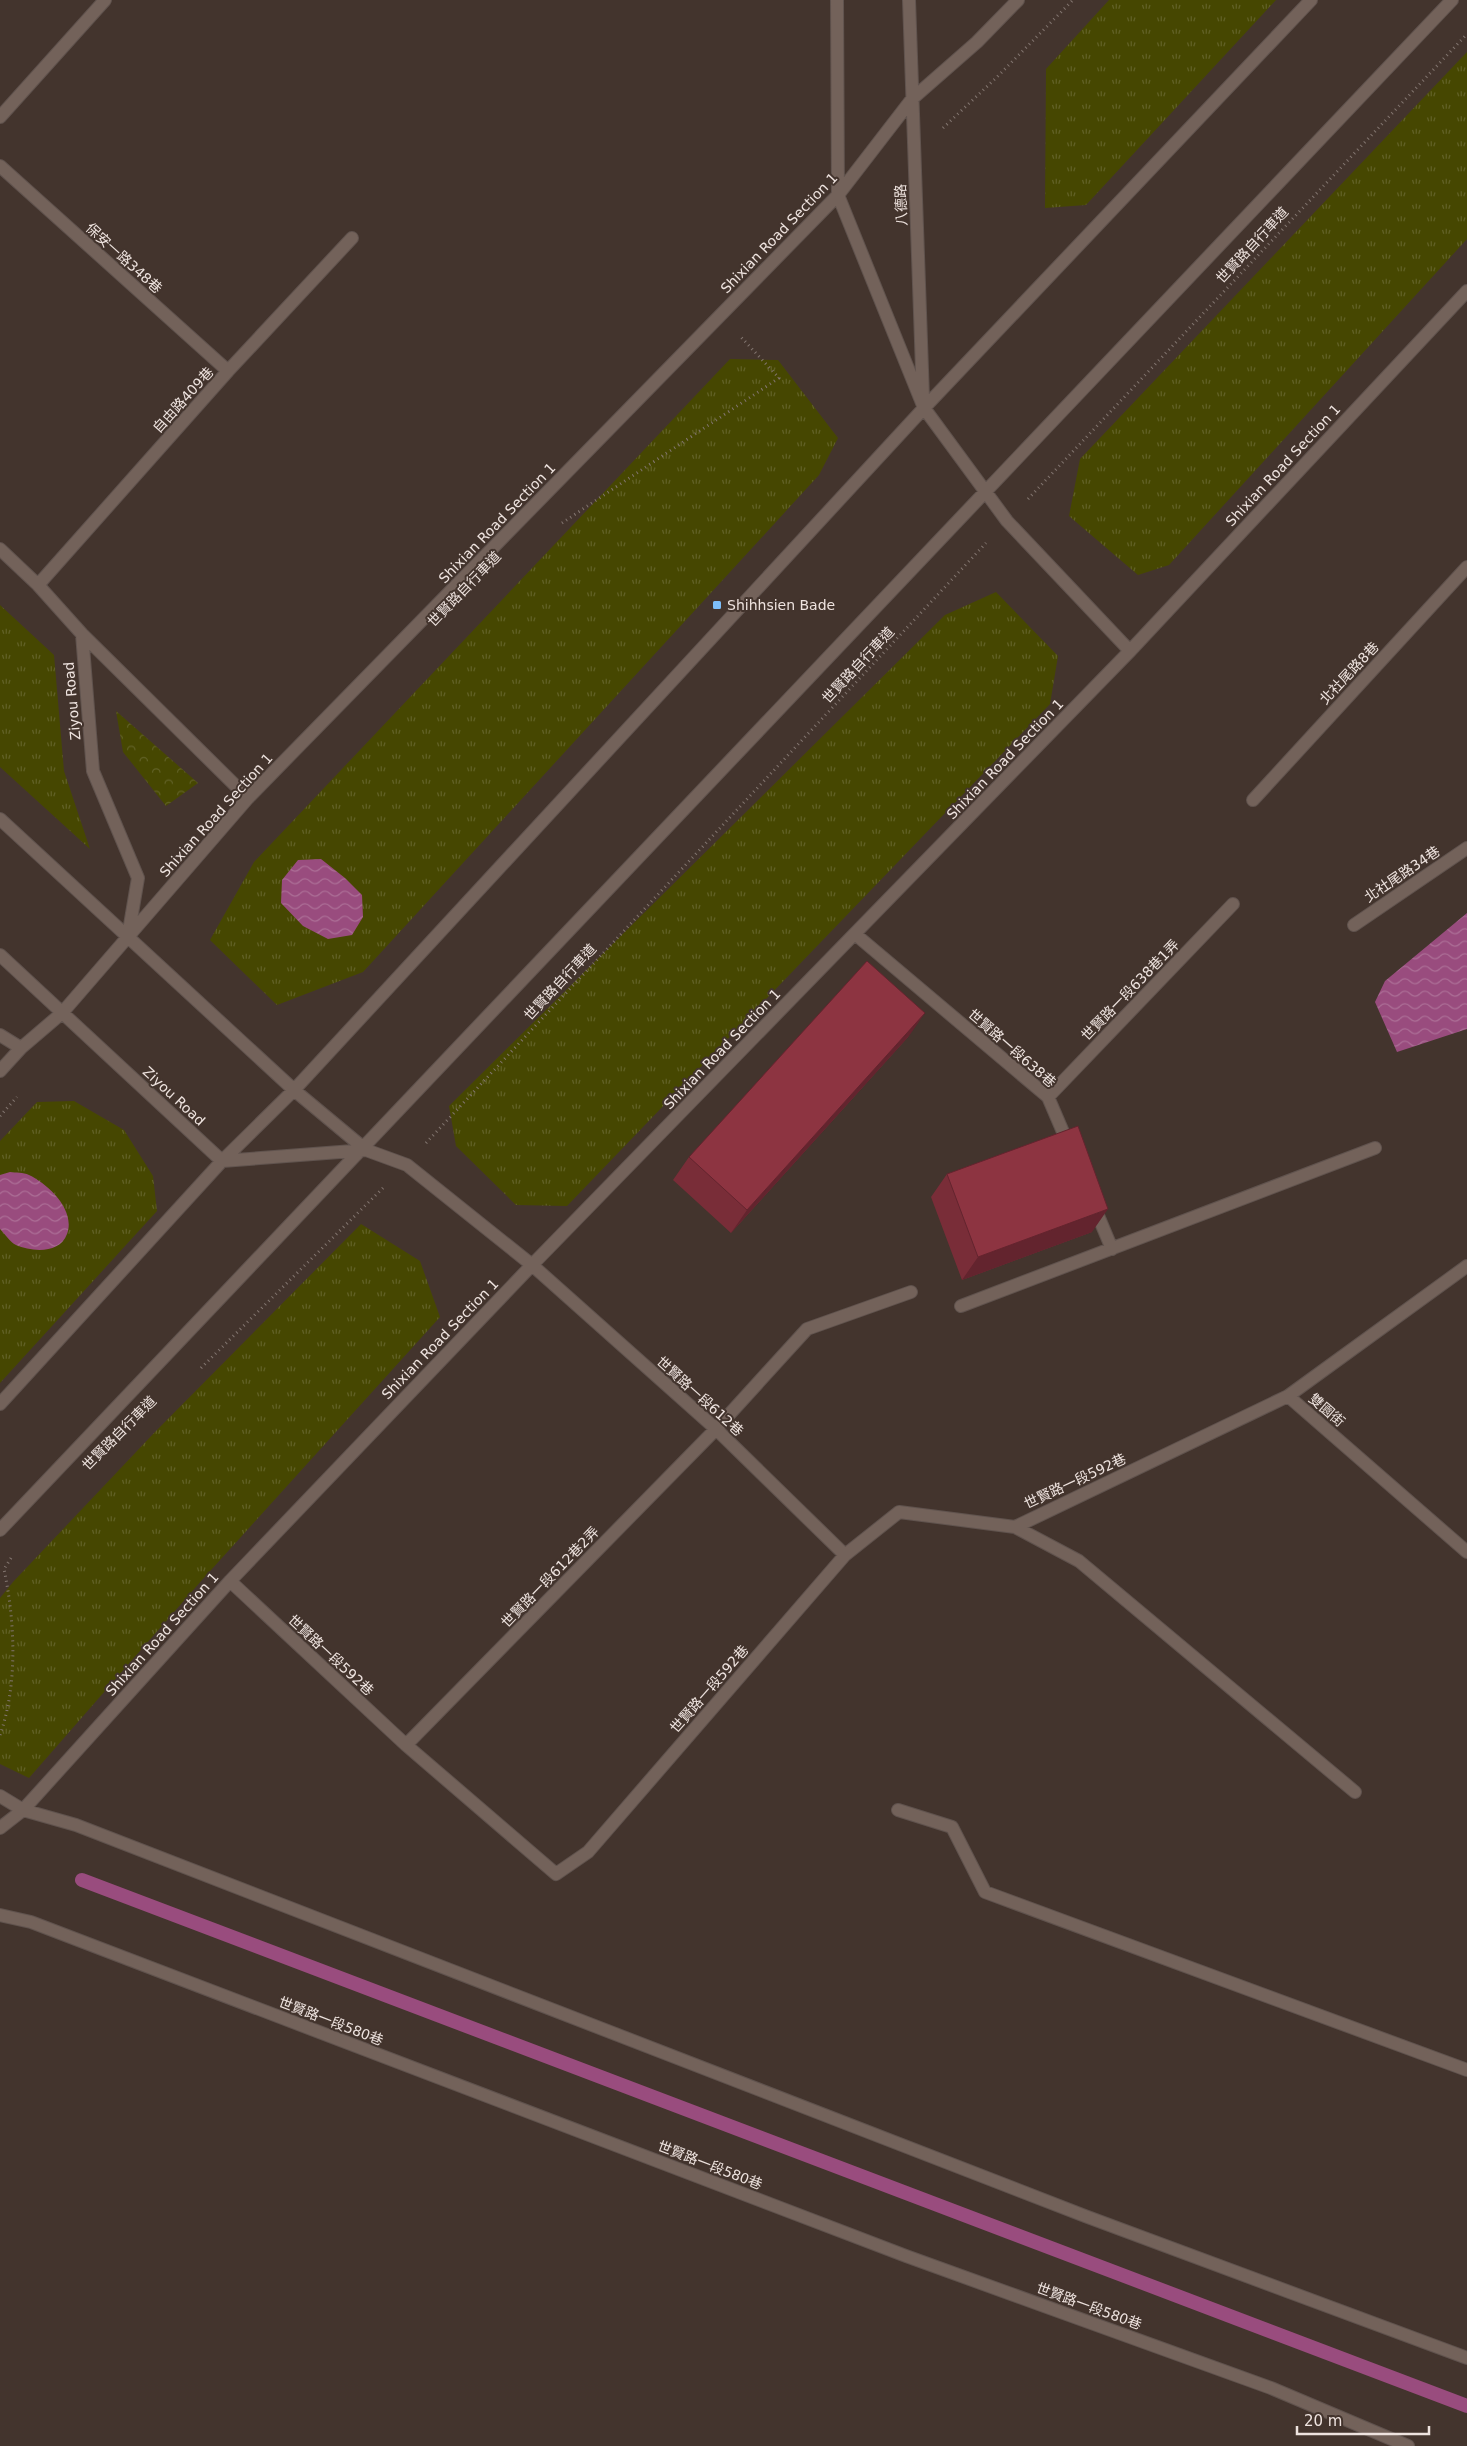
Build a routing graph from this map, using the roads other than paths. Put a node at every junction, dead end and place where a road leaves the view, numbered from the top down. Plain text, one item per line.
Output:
1 (105, 0) edge
2 (837, 0) edge
3 (909, 0) edge
4 (1018, 0) edge
5 (1310, 0) edge
6 (1452, 0) edge
7 (912, 99) junction
8 (0, 117) edge
9 (0, 166) edge
10 (838, 195) junction
11 (352, 238) dead end
12 (1467, 291) edge
13 (228, 371) junction
14 (924, 408) junction
15 (988, 494) junction
16 (0, 549) edge
17 (1467, 567) edge
18 (38, 584) junction
19 (82, 634) junction
20 (1130, 651) junction
21 (248, 798) junction
22 (1253, 800) dead end
23 (0, 819) edge
24 (1467, 848) edge
25 (1233, 904) dead end
26 (1354, 925) dead end
27 (855, 934) junction
28 (128, 937) junction
29 (0, 955) edge
30 (62, 1012) junction
31 (0, 1035) edge
32 (21, 1048) junction
33 (0, 1071) edge
34 (294, 1090) junction
35 (1048, 1097) junction
36 (1375, 1148) dead end
37 (366, 1150) junction
38 (1074, 1160) edge
39 (222, 1161) junction
40 (1089, 1196) edge
41 (1112, 1249) junction
42 (532, 1265) junction
43 (1467, 1266) edge
44 (910, 1292) dead end
45 (961, 1306) dead end
46 (1288, 1396) junction
47 (0, 1404) edge
48 (716, 1430) junction
49 (1015, 1527) junction
50 (0, 1530) edge
51 (1467, 1552) edge
52 (845, 1554) junction
53 (230, 1581) junction
54 (406, 1745) junction
55 (1355, 1792) dead end
56 (0, 1796) edge
57 (23, 1810) junction
58 (898, 1810) dead end
59 (0, 1828) edge
60 (0, 1914) edge
61 (1467, 2070) edge
62 (1467, 2358) edge
63 (1408, 2446) edge

1 - 8 street
2 - 10 street
3 - 7 street, 八德路
4 - 7 street, Shixian Road Section 1
5 - 14 street
6 - 15 street
7 - 10 street, Shixian Road Section 1
7 - 14 street, 八德路
9 - 13 street, 保安一路348巷
10 - 14 street
10 - 21 street, Shixian Road Section 1
11 - 13 street, 自由路409巷
12 - 20 street, Shixian Road Section 1
13 - 18 street, 自由路409巷
14 - 15 street
14 - 34 street
15 - 20 street
15 - 37 street
16 - 18 street
17 - 22 street, 北社尾路8巷
18 - 19 street
19 - 21 street
19 - 28 street, Ziyou Road
20 - 27 street, Shixian Road Section 1
21 - 28 street, Shixian Road Section 1
23 - 28 street
24 - 26 street, 北社尾路34巷
25 - 35 street, 世賢路一段638巷1弄
27 - 35 street, 世賢路一段638巷
27 - 42 street, Shixian Road Section 1
28 - 30 street, Shixian Road Section 1
28 - 34 street
29 - 30 street, Ziyou Road
30 - 32 street, Shixian Road Section 1
30 - 39 street, Ziyou Road
31 - 32 street
32 - 33 street, Shixian Road Section 1
34 - 37 street
34 - 39 street
35 - 38 street, 世賢路一段638巷
36 - 41 street
37 - 39 street
37 - 42 street
37 - 50 street
39 - 47 street
40 - 41 street
41 - 45 street
42 - 48 street, 世賢路一段612巷
42 - 53 street, Shixian Road Section 1
43 - 46 street, 雙園街
44 - 48 street, 世賢路一段612巷2弄
46 - 49 street, 世賢路一段592巷
46 - 51 street, 雙園街
48 - 52 street, 世賢路一段612巷
48 - 54 street, 世賢路一段612巷2弄
49 - 52 street, 世賢路一段592巷
49 - 55 street
52 - 54 street, 世賢路一段592巷
53 - 54 street, 世賢路一段592巷
53 - 57 street, Shixian Road Section 1
56 - 57 street
57 - 59 street, Shixian Road Section 1
57 - 62 street
58 - 61 street
60 - 63 street, 世賢路一段580巷

